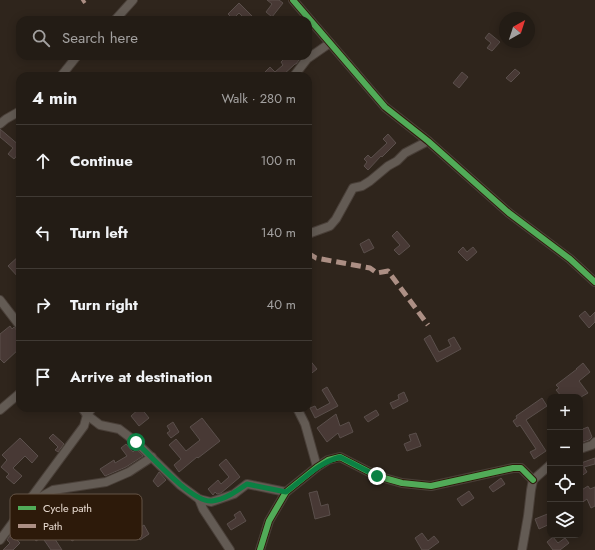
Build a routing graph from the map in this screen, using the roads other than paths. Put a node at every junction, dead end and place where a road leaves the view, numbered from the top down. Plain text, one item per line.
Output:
1 (133, 0) edge
2 (293, 0) edge
3 (119, 16) edge
4 (307, 16) edge
5 (312, 22) edge
6 (330, 43) junction
7 (312, 56) edge
8 (75, 60) edge
9 (306, 60) edge
10 (64, 72) edge
11 (297, 72) edge
12 (16, 113) edge
13 (0, 124) edge
14 (428, 141) junction
15 (312, 233) edge
16 (595, 282) edge
17 (0, 300) edge
18 (16, 321) edge
19 (16, 396) edge
20 (0, 410) edge
21 (85, 412) edge
22 (89, 412) edge
23 (299, 412) edge
24 (87, 415) junction
25 (595, 442) edge
26 (583, 449) edge
27 (152, 457) junction
28 (549, 466) edge
29 (317, 467) junction
30 (533, 480) junction
31 (286, 492) junction
32 (33, 494) edge
33 (46, 494) edge
34 (199, 499) junction
35 (10, 526) edge
36 (0, 540) edge
37 (230, 550) edge
38 (260, 550) edge
39 (522, 550) edge

1 - 3 street
2 - 4 street
5 - 6 street
6 - 7 street
6 - 14 street
8 - 10 street
9 - 11 street
12 - 13 street
14 - 15 street
14 - 16 street
17 - 18 street
19 - 20 street
21 - 24 street
22 - 24 street
23 - 29 street
24 - 27 street
24 - 32 street
25 - 26 street
27 - 33 street
27 - 34 street
28 - 30 street
29 - 30 street
29 - 31 street
30 - 39 street
31 - 34 street
31 - 38 street
34 - 37 street
35 - 36 street

